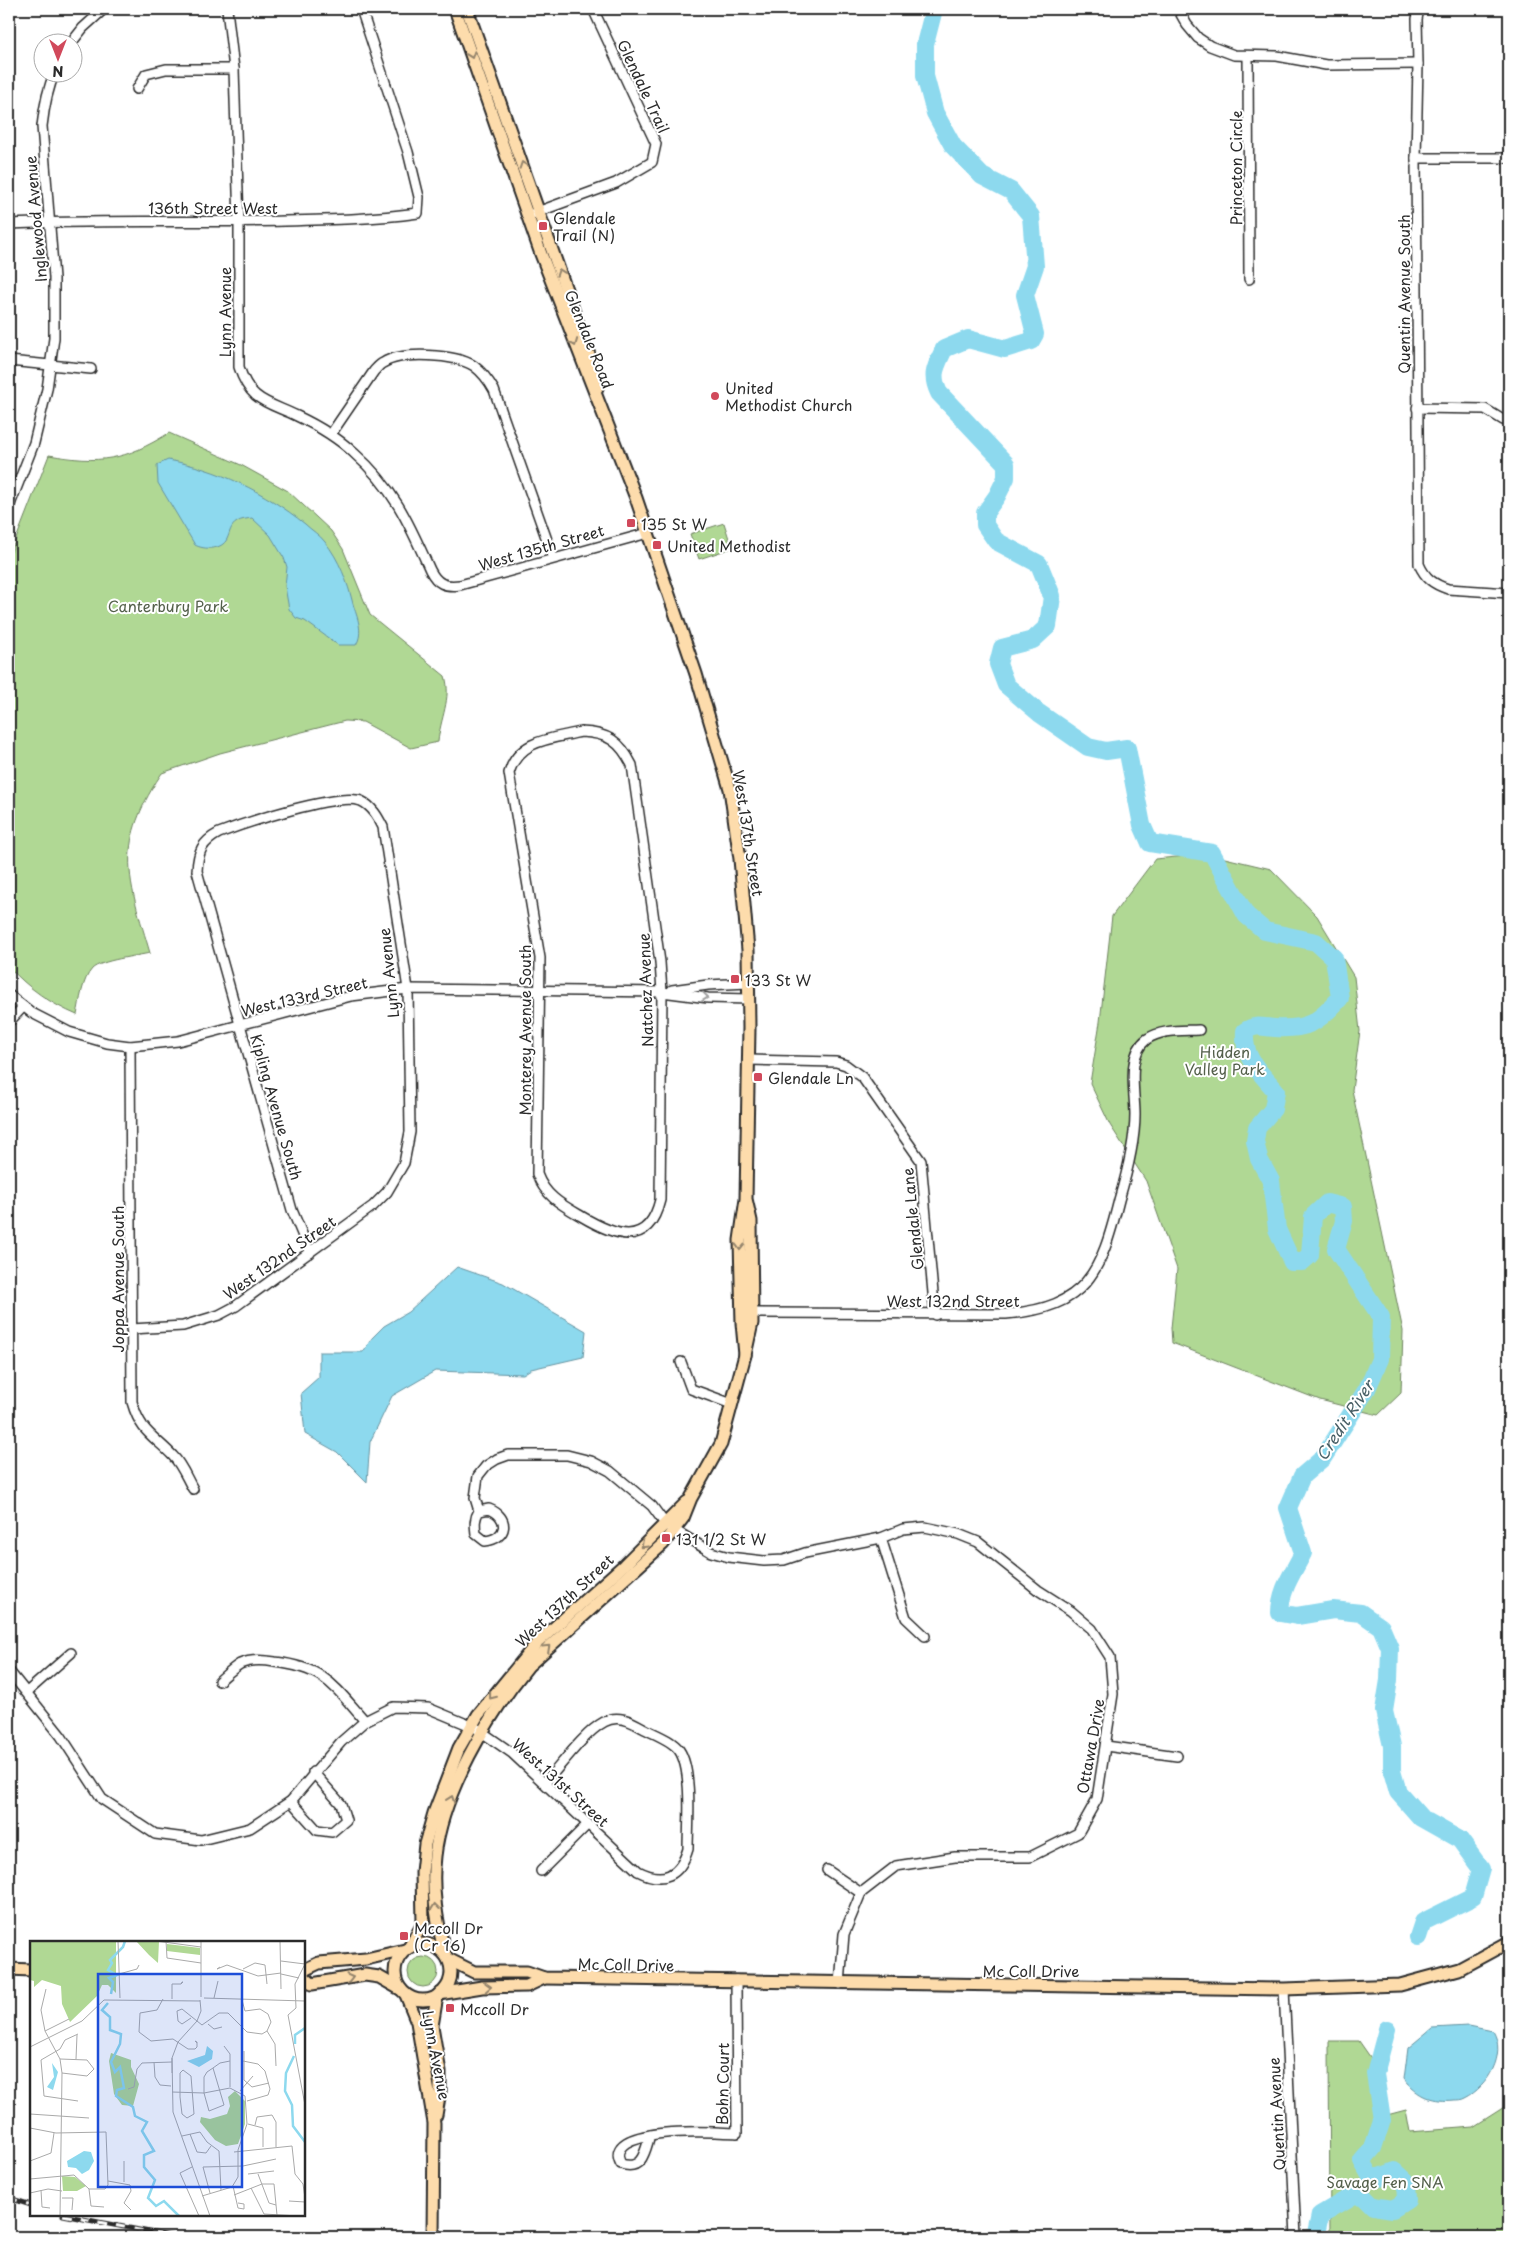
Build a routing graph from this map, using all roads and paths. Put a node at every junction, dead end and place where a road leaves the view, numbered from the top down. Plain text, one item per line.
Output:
1 (227, 9) edge
2 (361, 9) edge
3 (454, 9) edge
4 (467, 9) edge
5 (593, 9) edge
6 (1178, 9) edge
7 (1419, 9) edge
8 (99, 10) edge
9 (80, 32) edge
10 (1248, 56) junction
11 (1418, 64) junction
12 (234, 69) junction
13 (50, 82) edge
14 (138, 89) dead end
15 (1416, 158) junction
16 (1509, 158) edge
17 (539, 211) junction
18 (527, 216) junction
19 (50, 222) junction
20 (239, 222) junction
21 (9, 224) edge
22 (1249, 279) dead end
23 (9, 361) edge
24 (51, 364) junction
25 (90, 369) dead end
26 (600, 402) junction
27 (1417, 408) junction
28 (1503, 420) dead end
29 (331, 434) junction
30 (9, 507) edge
31 (648, 533) junction
32 (553, 557) junction
33 (441, 584) joint
34 (1509, 593) edge
35 (559, 738) joint
36 (200, 850) joint
37 (748, 984) junction
38 (408, 989) junction
39 (540, 991) junction
40 (662, 992) junction
41 (9, 995) edge
42 (749, 999) junction
43 (23, 1007) junction
44 (9, 1022) edge
45 (239, 1025) junction
46 (1199, 1030) dead end
47 (130, 1046) junction
48 (748, 1060) junction
49 (396, 1178) joint
50 (579, 1215) joint
51 (310, 1253) junction
52 (747, 1313) junction
53 (935, 1314) junction
54 (131, 1329) junction
55 (681, 1362) dead end
56 (732, 1404) junction
57 (193, 1490) dead end
58 (479, 1512) dead end
59 (670, 1527) junction
60 (881, 1538) junction
61 (925, 1636) dead end
62 (71, 1652) dead end
63 (9, 1671) edge
64 (219, 1681) dead end
65 (27, 1692) junction
66 (365, 1721) junction
67 (471, 1726) junction
68 (482, 1733) junction
69 (1106, 1746) junction
70 (1177, 1756) dead end
71 (313, 1772) junction
72 (545, 1783) junction
73 (291, 1801) junction
74 (588, 1824) junction
75 (431, 1845) junction
76 (827, 1870) dead end
77 (541, 1871) dead end
78 (861, 1893) junction
79 (1509, 1942) edge
80 (408, 1948) junction
81 (446, 1957) junction
82 (9, 1969) edge
83 (30, 1970) edge
84 (305, 1970) edge
85 (305, 1978) edge
86 (544, 1978) junction
87 (736, 1980) junction
88 (840, 1984) junction
89 (1284, 1989) junction
90 (404, 1992) junction
91 (438, 1995) junction
92 (434, 2123) junction
93 (650, 2135) dead end
94 (433, 2237) edge
95 (1296, 2237) edge

1 - 12 street, Lynn Avenue
2 - 20 street, 136th Street West
3 -> 18 main road, Glendale Road
17 -> 4 main road, Glendale Road
5 - 17 street, Glendale Trail
6 - 10 street
7 - 11 street, Quentin Avenue South
8 - 9 street
10 - 11 street
10 - 22 street, Princeton Circle
11 - 15 street, Quentin Avenue South
12 - 14 street
12 - 20 street, Lynn Avenue
13 - 19 street, Inglewood Avenue
15 - 16 street
15 - 27 street, Quentin Avenue South
17 - 18 street, Glendale Trail
26 -> 17 main road, Glendale Road
18 -> 26 main road, Glendale Road
19 - 20 street, 136th Street West
19 - 21 street, 136th Street West
19 - 24 street, Inglewood Avenue
20 - 29 street, Lynn Avenue
23 - 24 street
24 - 25 street
24 - 30 street, Inglewood Avenue
26 - 31 main road, West 137th Street
27 - 28 street
27 - 34 street, Quentin Avenue South
29 - 32 street
29 - 33 street, Lynn Avenue
31 - 32 street, West 135th Street
31 - 37 main road, West 137th Street
32 - 33 street, West 135th Street
35 - 39 street, Monterey Avenue South
35 - 40 street, Natchez Avenue
36 - 38 street, Lynn Avenue
36 - 45 street, Kipling Avenue South
37 - 40 street, West 133rd Street
37 - 42 main road, West 137th Street
38 - 39 street, West 133rd Street
38 - 45 street, West 133rd Street
38 - 49 street, Lynn Avenue
39 - 40 street, West 133rd Street
39 - 50 street, Monterey Avenue South
40 -> 42 street, West 133rd Street
40 - 50 street, Natchez Avenue
41 - 43 street
42 - 48 main road, West 137th Street
43 - 44 street
43 - 47 street, West 133rd Street
45 - 47 street, West 133rd Street
45 - 51 street, Kipling Avenue South
46 - 53 street, West 132nd Street
47 - 54 street, Joppa Avenue South
48 - 52 main road, West 137th Street
48 - 53 street, Glendale Lane
49 - 51 street, West 132nd Street
51 - 54 street, West 132nd Street
52 - 53 street, West 132nd Street
52 - 56 main road, West 137th Street
54 - 57 street, Joppa Avenue South
55 - 56 street
56 - 59 main road, West 137th Street
58 - 59 street, Ottawa Drive
59 - 60 street, Ottawa Drive
59 -> 67 main road, West 137th Street
68 -> 59 main road, West 137th Street
60 - 61 street
60 - 69 street, Ottawa Drive
62 - 65 street
63 - 65 street, West 131st Street
64 - 66 street
65 - 73 street, West 131st Street
66 - 67 street, West 131st Street
66 - 71 street, West 131st Street
67 - 68 street, West 131st Street
67 - 75 main road, West 137th Street
68 - 72 street, West 131st Street
75 -> 68 main road, West 137th Street
69 - 70 street
69 - 78 street, Ottawa Drive
71 - 73 street, West 131st Street
71 - 73 street
72 - 74 street, West 131st Street
72 - 74 street, West 131st Street
74 - 77 street
75 - 80 main road
81 -> 75 main road
76 - 78 street
78 - 88 street, Ottawa Drive
79 - 89 main road, Mc Coll Drive
80 - 81 main road
80 - 84 main road
80 - 90 main road
81 - 86 main road, Mc Coll Drive
81 - 91 main road
82 - 83 main road
85 -> 90 main road
86 - 87 main road, Mc Coll Drive
91 -> 86 main road, Mc Coll Drive
87 - 88 main road, Mc Coll Drive
87 - 93 street, Bohn Court
88 - 89 main road, Mc Coll Drive
89 - 95 street, Quentin Avenue
90 - 91 main road
90 - 92 main road, Lynn Avenue
91 - 92 main road, Lynn Avenue
92 - 94 main road, Lynn Avenue

